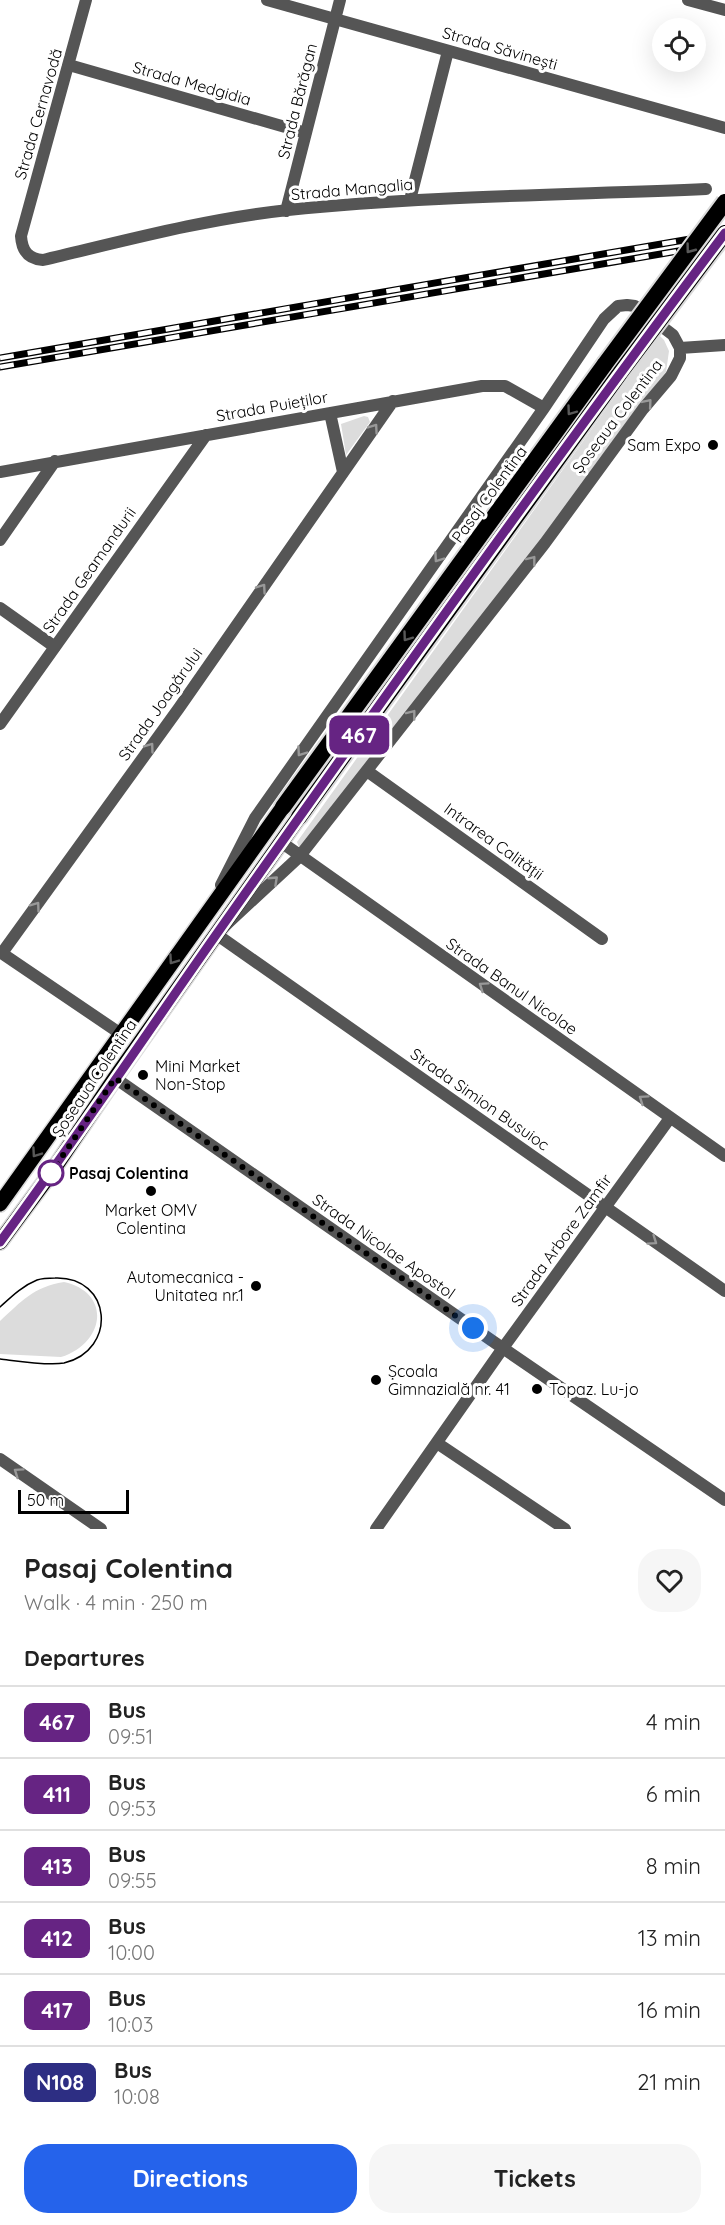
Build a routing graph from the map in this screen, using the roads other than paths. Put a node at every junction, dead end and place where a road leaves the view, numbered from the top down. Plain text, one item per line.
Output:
1 (86, 0) edge
2 (267, 0) edge
3 (340, 0) edge
4 (688, 0) edge
5 (725, 10) edge
6 (335, 20) junction
7 (448, 51) junction
8 (69, 65) junction
9 (725, 128) edge
10 (306, 133) junction
11 (706, 189) dead end
12 (410, 200) junction
13 (725, 202) edge
14 (286, 211) junction
15 (725, 233) edge
16 (21, 236) joint
17 (725, 345) edge
18 (680, 348) junction
19 (393, 400) junction
20 (544, 408) junction
21 (330, 413) junction
22 (206, 435) junction
23 (55, 461) junction
24 (0, 472) edge
25 (343, 472) junction
26 (0, 540) edge
27 (0, 608) edge
28 (55, 647) junction
29 (0, 724) edge
30 (367, 771) junction
31 (283, 807) joint
32 (299, 818) joint
33 (281, 842) junction
34 (299, 856) junction
35 (207, 912) junction
36 (216, 934) junction
37 (602, 939) dead end
38 (1, 952) edge
39 (121, 1034) junction
40 (115, 1078) junction
41 (670, 1118) junction
42 (725, 1156) edge
43 (0, 1204) edge
44 (605, 1207) junction
45 (0, 1242) edge
46 (725, 1291) edge
47 (503, 1348) junction
48 (437, 1443) junction
49 (0, 1459) edge
50 (725, 1500) edge
51 (101, 1529) edge
52 (376, 1529) edge
53 (565, 1529) edge

1 - 8 street, Strada Cernavodă
2 - 6 street, Strada Săvinești
3 - 6 street, Strada Bărăgan
4 - 5 street
6 - 7 street, Strada Săvinești
6 - 10 street, Strada Bărăgan
7 - 9 street, Strada Săvinești
7 - 12 street
8 - 10 street, Strada Medgidia
8 - 16 street, Strada Cernavodă
10 - 14 street, Strada Bărăgan
11 - 12 street, Strada Mangalia
12 - 14 street, Strada Mangalia
13 -> 31 highway, Pasaj Colentina, bridge
14 - 16 street, Strada Mangalia
15 - 32 highway, bridge
17 - 18 street
18 - 20 street, Șoseaua Colentina
30 -> 18 street, Șoseaua Colentina
19 - 20 street, Strada Puieților
19 - 21 street, Strada Puieților
25 -> 19 street, Strada Joagărului
20 -> 35 street, Șoseaua Colentina
21 - 22 street, Strada Puieților
21 - 25 street
22 - 23 street, Strada Puieților
22 - 28 street, Strada Geamandurii
23 - 24 street, Strada Puieților
23 - 26 street
38 -> 25 street, Strada Joagărului
27 - 28 street
28 - 29 street, Strada Geamandurii
30 - 34 street, Șoseaua Colentina
30 - 37 street, Intrarea Calității
31 - 35 main road, Șoseaua Colentina
32 - 33 main road, Șoseaua Colentina
33 - 34 street, Strada Banul Nicolae
33 - 36 main road, Șoseaua Colentina
36 -> 34 street, Șoseaua Colentina
41 -> 34 street, Strada Banul Nicolae
35 -> 39 main road, Șoseaua Colentina
36 - 40 main road, Șoseaua Colentina
36 - 44 street, Strada Simion Busuioc
38 - 39 street
39 -> 43 main road, Șoseaua Colentina
40 - 45 main road, Șoseaua Colentina
40 - 47 street, Strada Nicolae Apostol
41 - 42 street, Strada Banul Nicolae
41 - 44 street, Strada Arbore Zamfir
44 -> 46 street, Strada Simion Busuioc
44 - 47 street, Strada Arbore Zamfir
47 - 48 street, Strada Arbore Zamfir
47 - 50 street, Strada Nicolae Apostol
48 - 52 street, Strada Arbore Zamfir
48 - 53 street
51 -> 49 street

